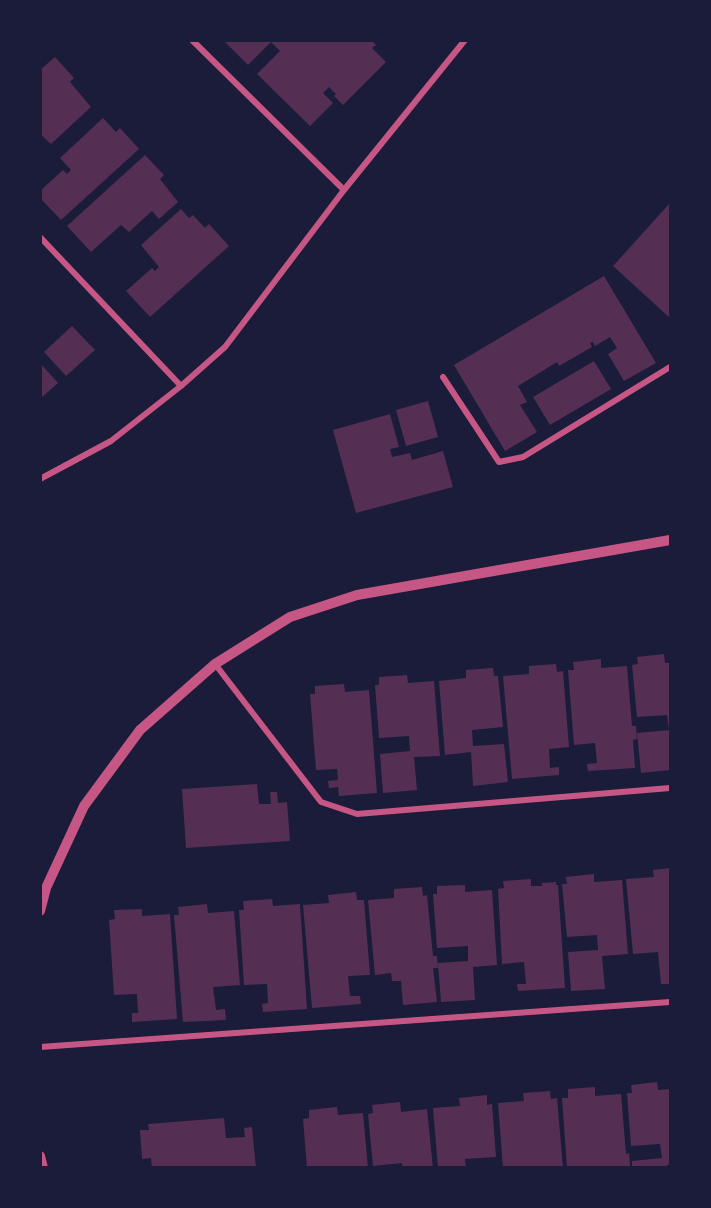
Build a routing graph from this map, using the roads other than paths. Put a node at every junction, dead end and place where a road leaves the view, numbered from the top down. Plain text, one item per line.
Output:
1 (192, 40) edge
2 (465, 40) edge
3 (344, 190) junction
4 (40, 237) edge
5 (670, 367) edge
6 (443, 377) dead end
7 (181, 386) junction
8 (40, 479) edge
9 (670, 540) edge
10 (215, 664) junction
11 (670, 788) edge
12 (40, 910) edge
13 (670, 1002) edge
14 (40, 1047) edge
15 (40, 1156) edge
16 (43, 1167) edge

1 - 3 street
2 - 3 street
3 - 7 street
4 - 7 street
5 - 6 street
7 - 8 street
9 - 10 street
10 - 11 street
10 - 12 street
13 - 14 street
15 - 16 street

